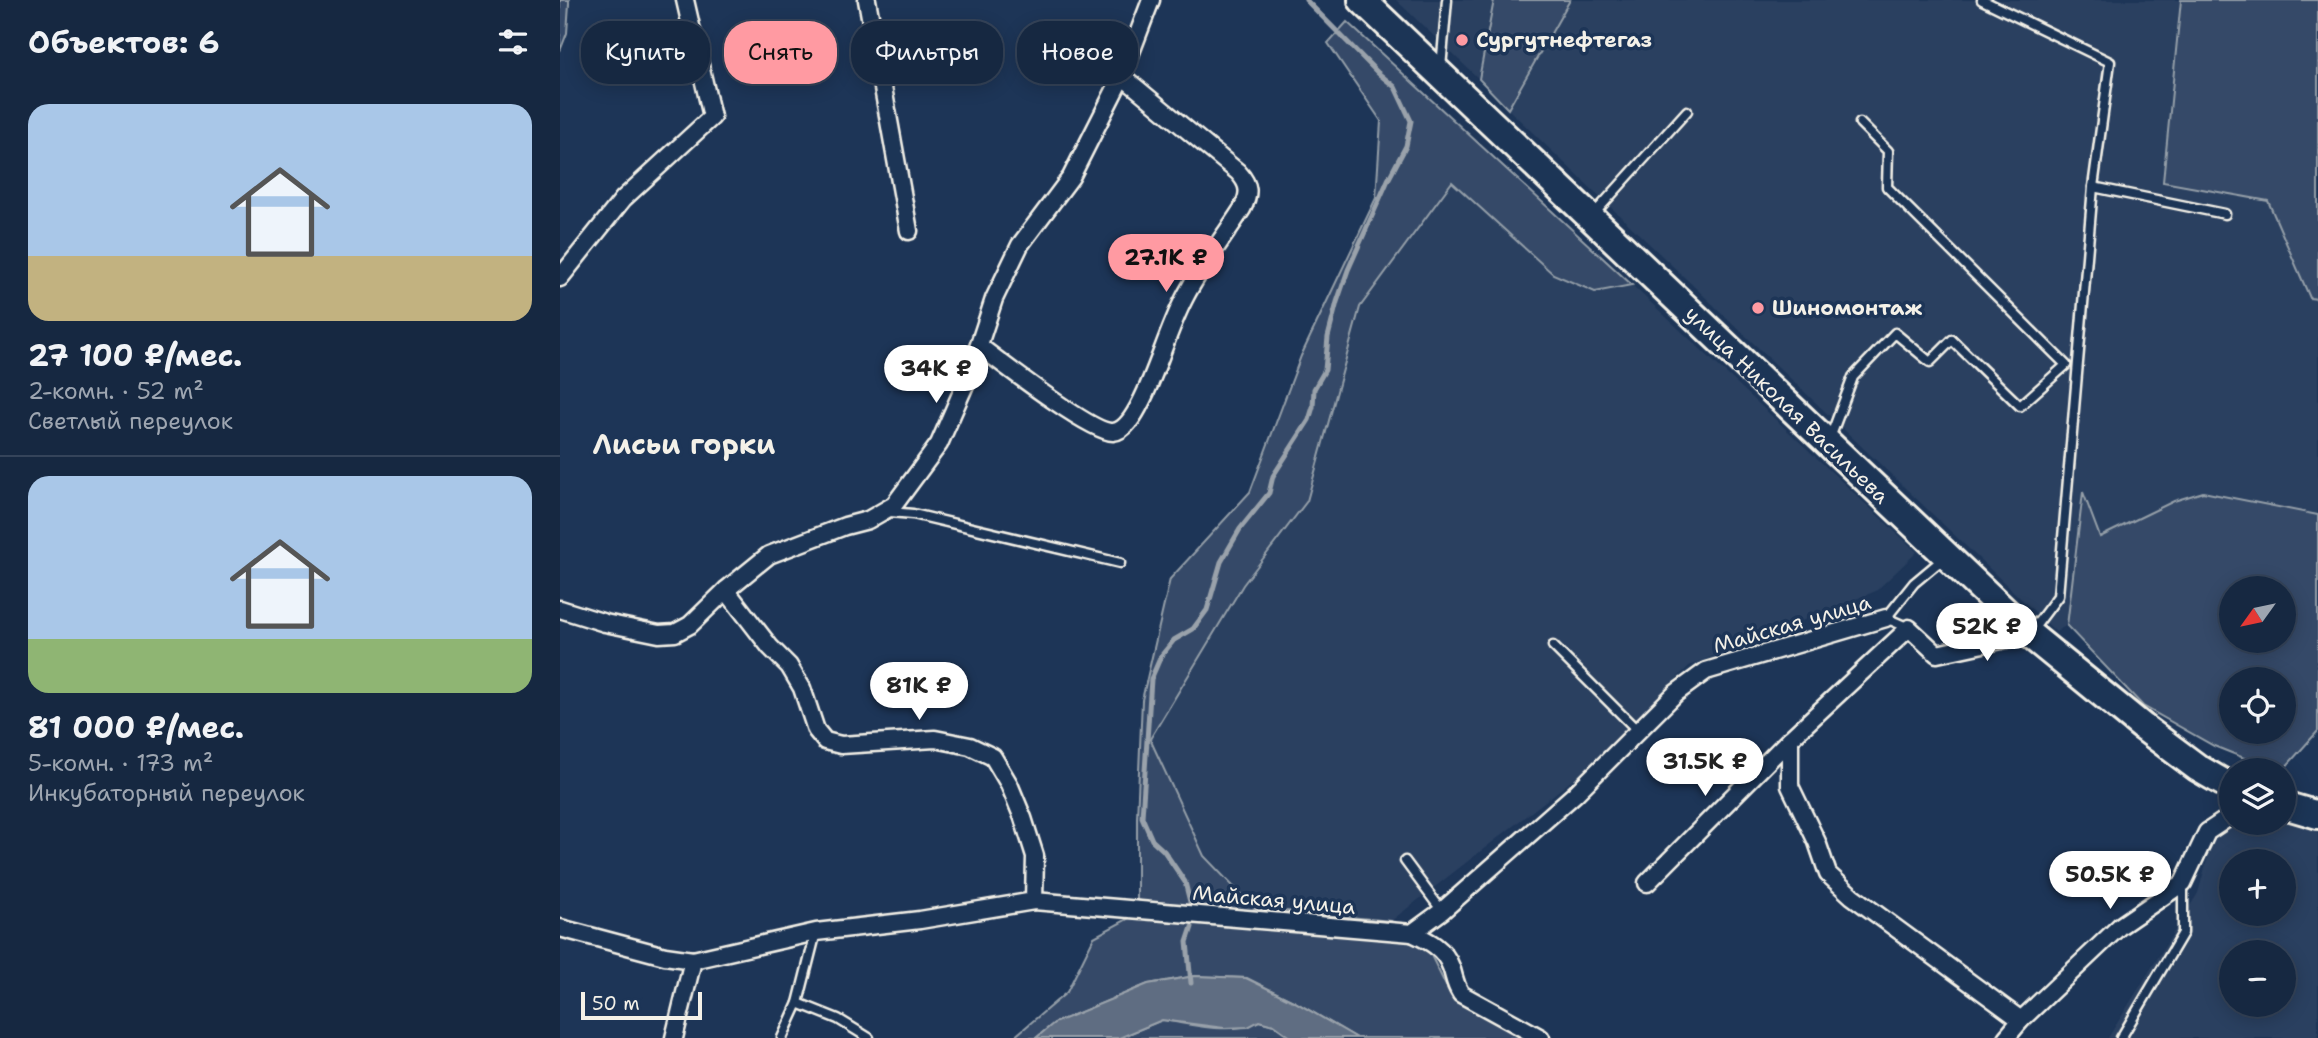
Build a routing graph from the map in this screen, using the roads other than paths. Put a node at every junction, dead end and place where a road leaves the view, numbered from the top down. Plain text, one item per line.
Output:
1 (685, 0) edge
2 (867, 0) edge
3 (1150, 0) edge
4 (1362, 0) edge
5 (1447, 0) edge
6 (1982, 0) edge
7 (1138, 33) edge
8 (1441, 75) junction
9 (1118, 84) edge
10 (1132, 84) edge
11 (1687, 111) dead end
12 (1860, 123) dead end
13 (2093, 187) junction
14 (2225, 214) dead end
15 (1591, 217) junction
16 (909, 231) dead end
17 (560, 278) edge
18 (979, 346) junction
19 (1828, 444) junction
20 (884, 512) junction
21 (1947, 556) junction
22 (1120, 563) dead end
23 (726, 590) junction
24 (560, 610) edge
25 (1886, 618) junction
26 (1909, 628) junction
27 (2029, 634) junction
28 (1553, 646) dead end
29 (1638, 732) junction
30 (1790, 739) junction
31 (2219, 780) edge
32 (2296, 809) edge
33 (2318, 815) edge
34 (2219, 824) edge
35 (1405, 861) dead end
36 (1647, 883) dead end
37 (2183, 883) junction
38 (1034, 901) junction
39 (1442, 911) junction
40 (560, 928) edge
41 (816, 932) junction
42 (1412, 933) junction
43 (693, 960) junction
44 (797, 1003) junction
45 (2021, 1020) junction
46 (674, 1038) edge
47 (782, 1038) edge
48 (869, 1038) edge
49 (1541, 1038) edge
50 (2006, 1038) edge
51 (2121, 1038) edge

1 - 17 street
2 - 16 street
3 - 7 street
4 - 8 main road, улица Николая Васильева
5 - 8 lane
6 - 13 lane
8 - 15 main road, улица Николая Васильева
9 - 18 street
10 - 18 street
11 - 15 lane
12 - 19 lane
13 - 14 lane
13 - 27 lane
15 - 19 main road, улица Николая Васильева
18 - 20 street
19 - 21 main road, улица Николая Васильева
20 - 22 lane
20 - 23 street
21 - 25 lane
21 - 27 main road, улица Николая Васильева
23 - 24 street
23 - 38 street
25 - 26 lane
25 - 29 street, Майская улица
26 - 27 street
26 - 30 street
27 - 31 main road, улица Николая Васильева
28 - 29 lane
29 - 39 street, Майская улица
30 - 36 street
30 - 45 street
32 - 33 main road
34 - 37 street
35 - 39 lane
37 - 45 street
37 - 51 lane
38 - 41 street, Майская улица
38 - 42 street, Майская улица
39 - 42 street, Майская улица
40 - 43 street, Майская улица
41 - 43 street, Майская улица
41 - 44 lane
42 - 49 street
43 - 46 street
44 - 47 lane
44 - 48 lane
45 - 50 street

